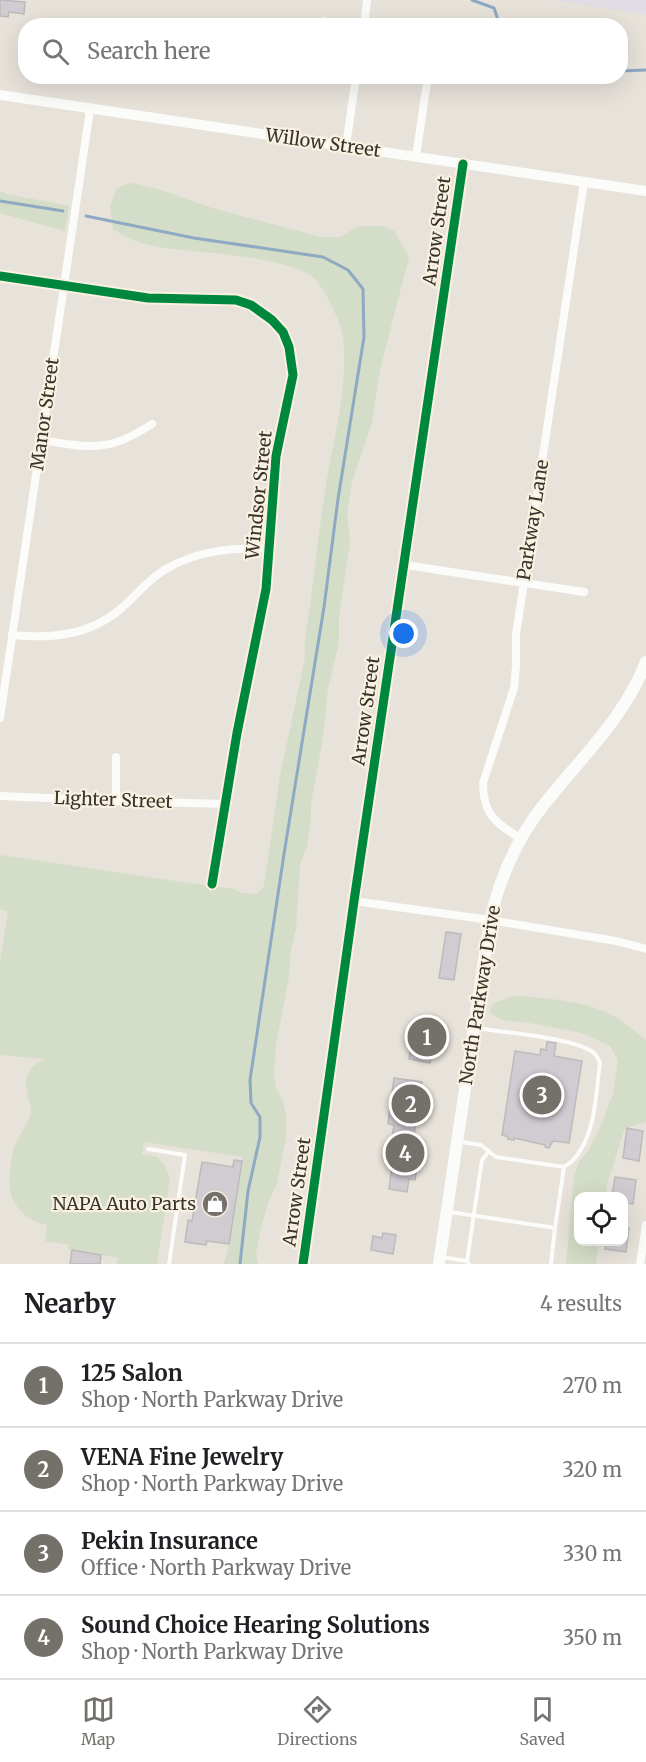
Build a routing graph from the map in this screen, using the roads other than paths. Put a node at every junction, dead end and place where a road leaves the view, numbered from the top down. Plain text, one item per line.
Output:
1 (368, 0) edge
2 (365, 18) edge
3 (355, 84) edge
4 (427, 84) edge
5 (0, 95) edge
6 (90, 110) junction
7 (346, 146) junction
8 (416, 156) junction
9 (463, 164) junction
10 (585, 182) junction
11 (646, 191) edge
12 (0, 276) edge
13 (64, 286) junction
14 (152, 424) dead end
15 (41, 440) junction
16 (269, 548) junction
17 (405, 565) junction
18 (524, 582) junction
19 (584, 592) dead end
20 (12, 635) junction
21 (0, 644) edge
22 (11, 645) junction
23 (646, 662) edge
24 (0, 718) edge
25 (116, 757) dead end
26 (0, 795) edge
27 (116, 801) junction
28 (225, 804) junction
29 (521, 839) junction
30 (212, 884) dead end
31 (354, 901) junction
32 (490, 920) junction
33 (646, 949) edge
34 (474, 1028) junction
35 (457, 1141) junction
36 (148, 1149) dead end
37 (489, 1151) junction
38 (564, 1167) junction
39 (447, 1212) junction
40 (474, 1216) junction
41 (646, 1226) edge
42 (555, 1228) junction
43 (440, 1260) edge
44 (468, 1262) edge
45 (169, 1264) edge
46 (303, 1264) edge
47 (550, 1264) edge
48 (640, 1264) edge

1 - 2 street
3 - 7 street
4 - 8 street
5 - 6 street, Willow Street
6 - 7 street, Willow Street
6 - 13 street, Manor Street
7 - 8 street, Willow Street
8 - 9 street, Willow Street
9 - 10 street, Willow Street
9 - 17 street, Arrow Street
10 - 11 street, Willow Street
10 - 18 street, Parkway Lane
12 - 13 street, Windsor Street
13 - 15 street, Manor Street
13 - 16 street, Windsor Street
14 - 15 street
15 - 20 street, Manor Street
16 - 20 street
16 - 28 street, Windsor Street
17 - 18 street
17 - 31 street, Arrow Street
18 - 19 street
18 - 29 street, Parkway Lane
20 - 22 street, Manor Street
21 - 22 street
22 - 24 street, Manor Street
23 - 29 main road, North Parkway Drive
25 - 27 street
26 - 27 street, Lighter Street
27 - 28 street, Lighter Street
28 - 30 street, Windsor Street
29 - 32 main road, North Parkway Drive
31 - 32 street
31 - 46 street, Arrow Street
32 - 33 street
32 - 34 main road, North Parkway Drive
34 - 35 main road, North Parkway Drive
34 - 38 lane
35 - 37 lane
35 - 39 main road, North Parkway Drive
36 - 45 lane
37 - 38 lane
37 - 40 lane
38 - 42 lane
39 - 40 lane
39 - 43 main road, North Parkway Drive
40 - 42 lane
40 - 44 lane
41 - 48 street
42 - 47 lane
43 - 44 lane

